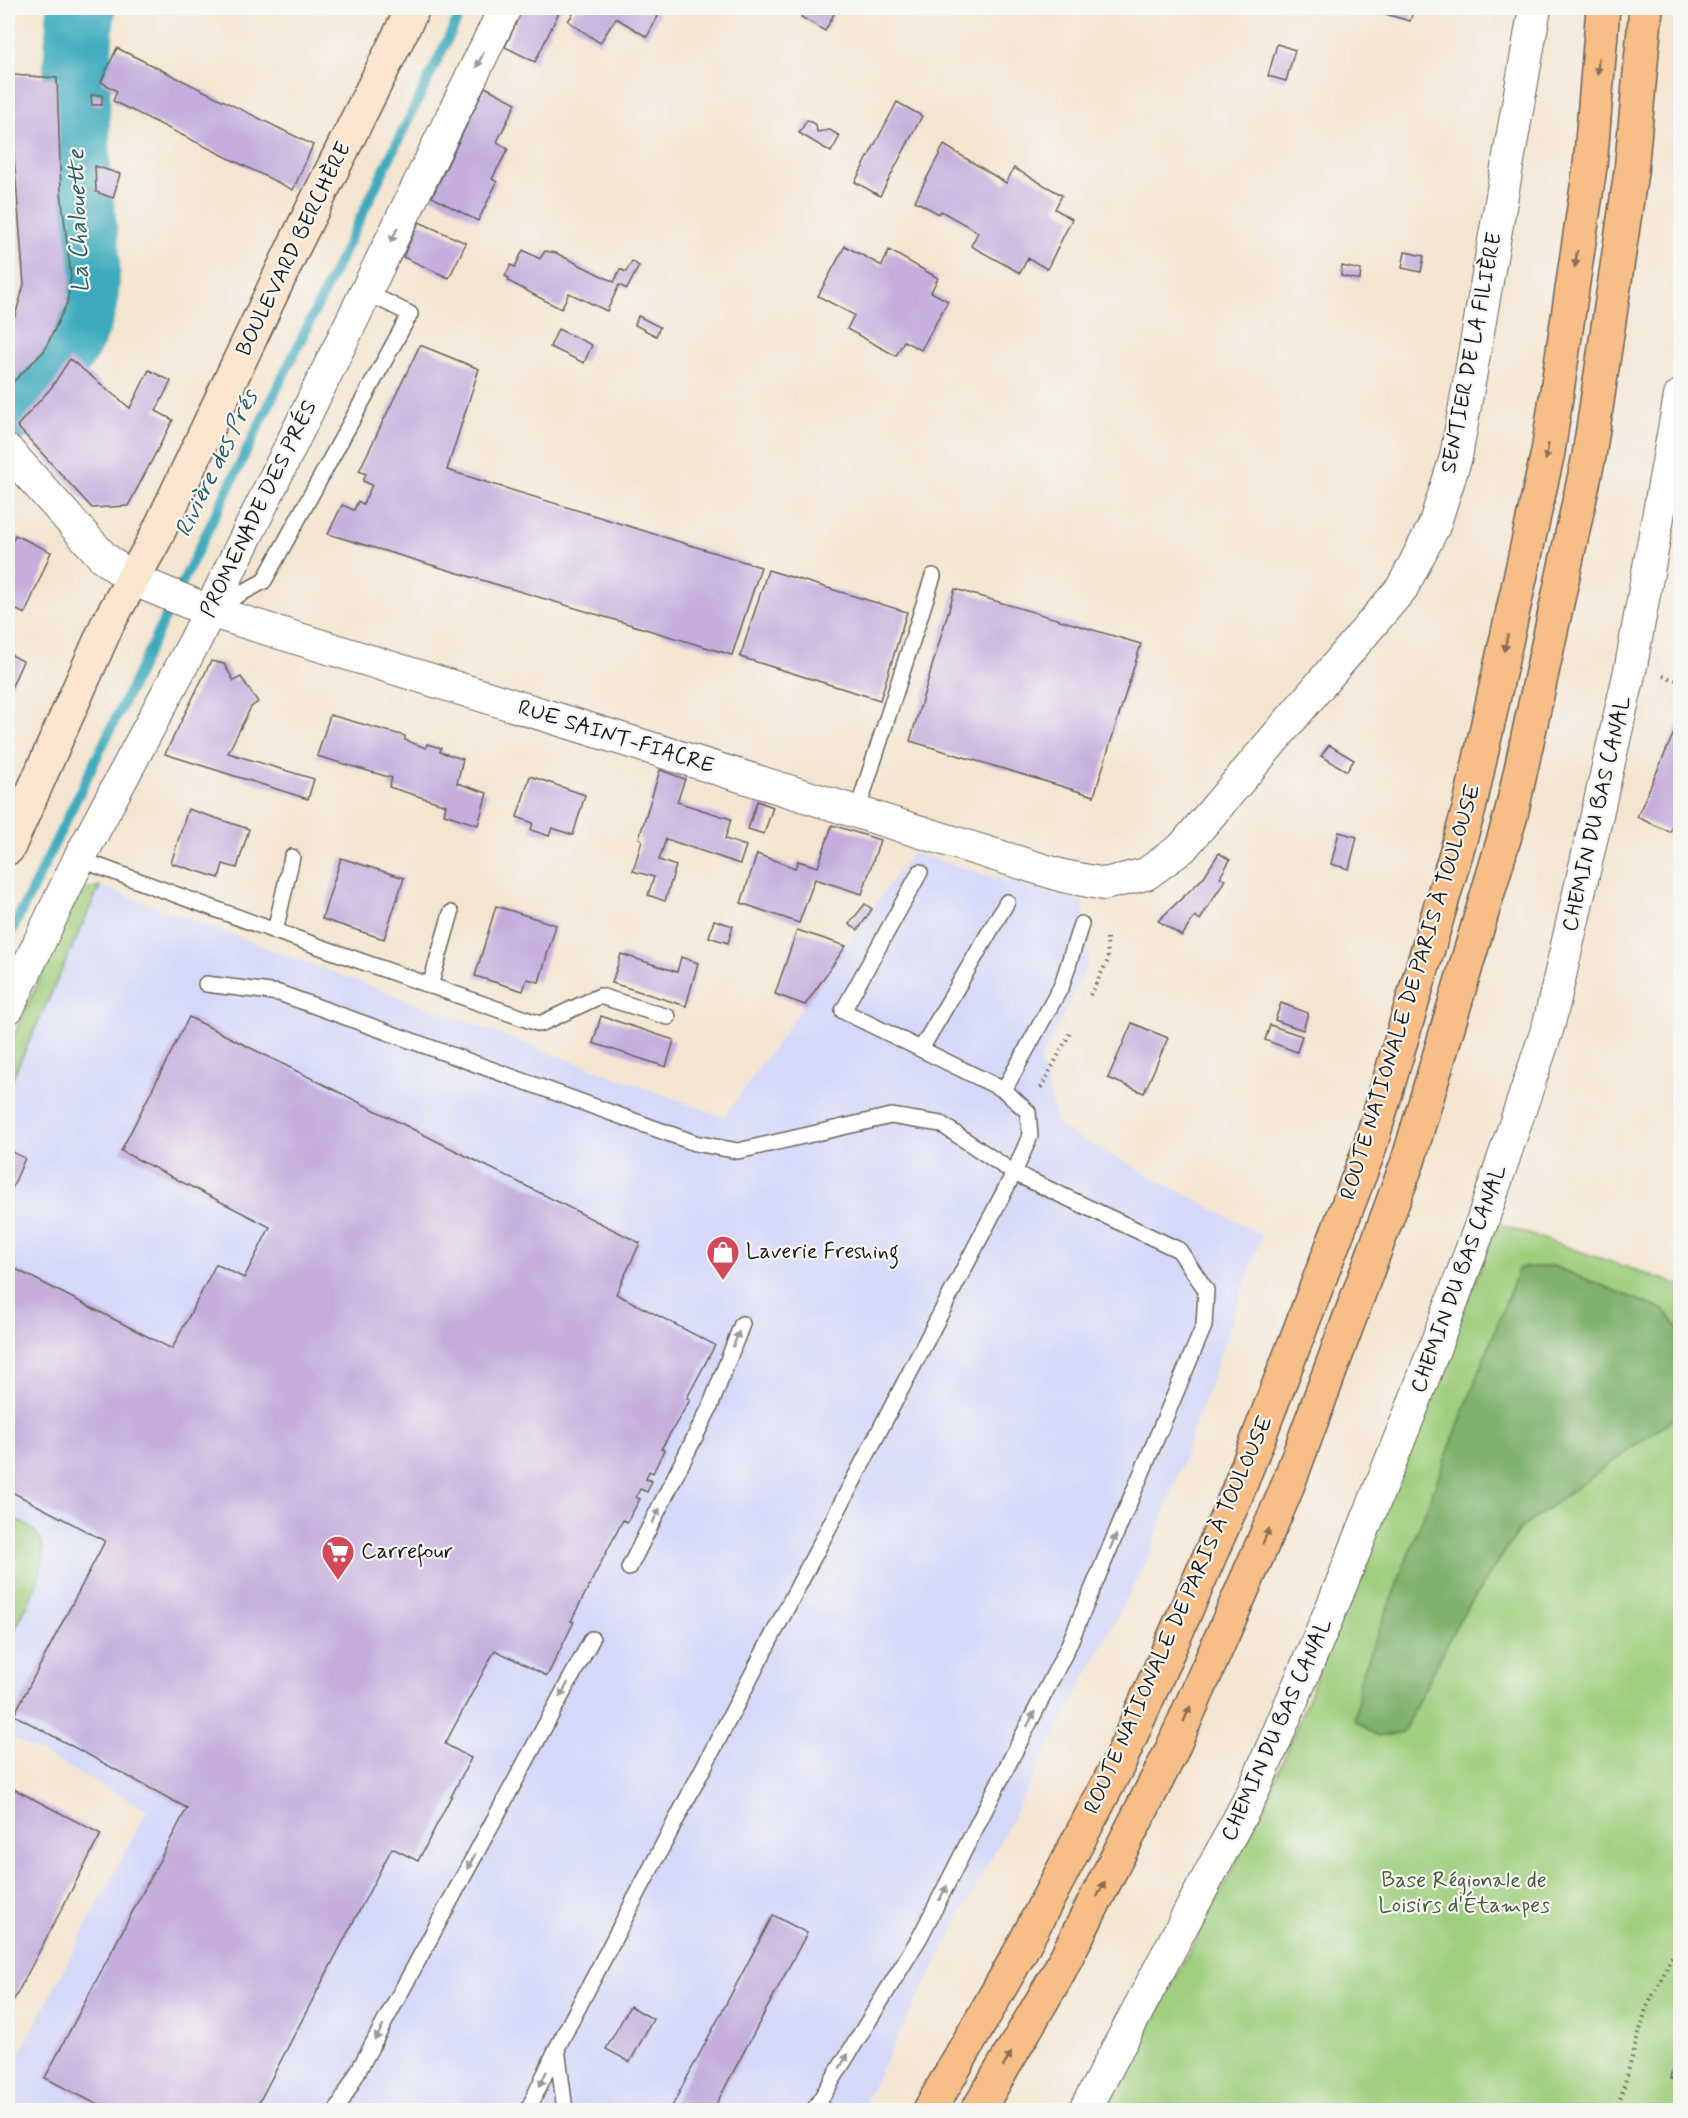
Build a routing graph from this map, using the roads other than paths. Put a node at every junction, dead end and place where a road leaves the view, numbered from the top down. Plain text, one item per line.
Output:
1 (413, 8) edge
2 (505, 8) edge
3 (1534, 8) edge
4 (1603, 8) edge
5 (1646, 8) edge
6 (366, 292) junction
7 (1680, 396) edge
8 (8, 451) edge
9 (933, 576) dead end
10 (132, 579) junction
11 (209, 610) junction
12 (857, 812) junction
13 (8, 848) edge
14 (291, 858) dead end
15 (79, 859) junction
16 (920, 872) dead end
17 (1104, 884) joint
18 (1007, 902) dead end
19 (451, 913) dead end
20 (1081, 924) dead end
21 (274, 931) junction
22 (206, 984) dead end
23 (430, 986) junction
24 (8, 1008) edge
25 (668, 1017) dead end
26 (921, 1049) junction
27 (1004, 1090) junction
28 (1014, 1173) junction
29 (742, 1324) dead end
30 (629, 1568) dead end
31 (592, 1639) dead end
32 (557, 2048) junction
33 (337, 2110) edge
34 (528, 2110) edge
35 (565, 2110) edge
36 (814, 2110) edge
37 (930, 2110) edge
38 (978, 2110) edge
39 (1085, 2110) edge

1 - 10 main road, BOULEVARD BERCHÈRE
2 -> 6 street, PROMENADE DES PRÉS
3 - 17 street, SENTIER DE LA FILIÈRE
4 -> 37 main road, ROUTE NATIONALE DE PARIS À TOULOUSE
38 -> 5 main road, ROUTE NATIONALE DE PARIS À TOULOUSE
6 - 11 street, PROMENADE DES PRÉS
6 - 11 lane
7 - 39 street, CHEMIN DU BAS CANAL
8 - 10 street, RUE SAINT-FIACRE
9 - 12 lane
10 - 11 street, RUE SAINT-FIACRE
10 - 13 main road, BOULEVARD BERCHÈRE
11 - 12 street, RUE SAINT-FIACRE
11 - 15 street, PROMENADE DES PRÉS
12 - 17 street, RUE SAINT-FIACRE
14 - 21 lane
15 - 21 lane
15 - 24 street, PROMENADE DES PRÉS
16 - 26 lane
18 - 26 lane
19 - 23 lane
20 - 27 lane
21 - 23 lane
22 - 28 lane
23 - 25 lane
26 - 27 lane
27 - 28 lane
28 - 32 lane
36 -> 28 lane
30 -> 29 lane
31 -> 33 lane
32 -> 34 lane
32 - 35 lane

